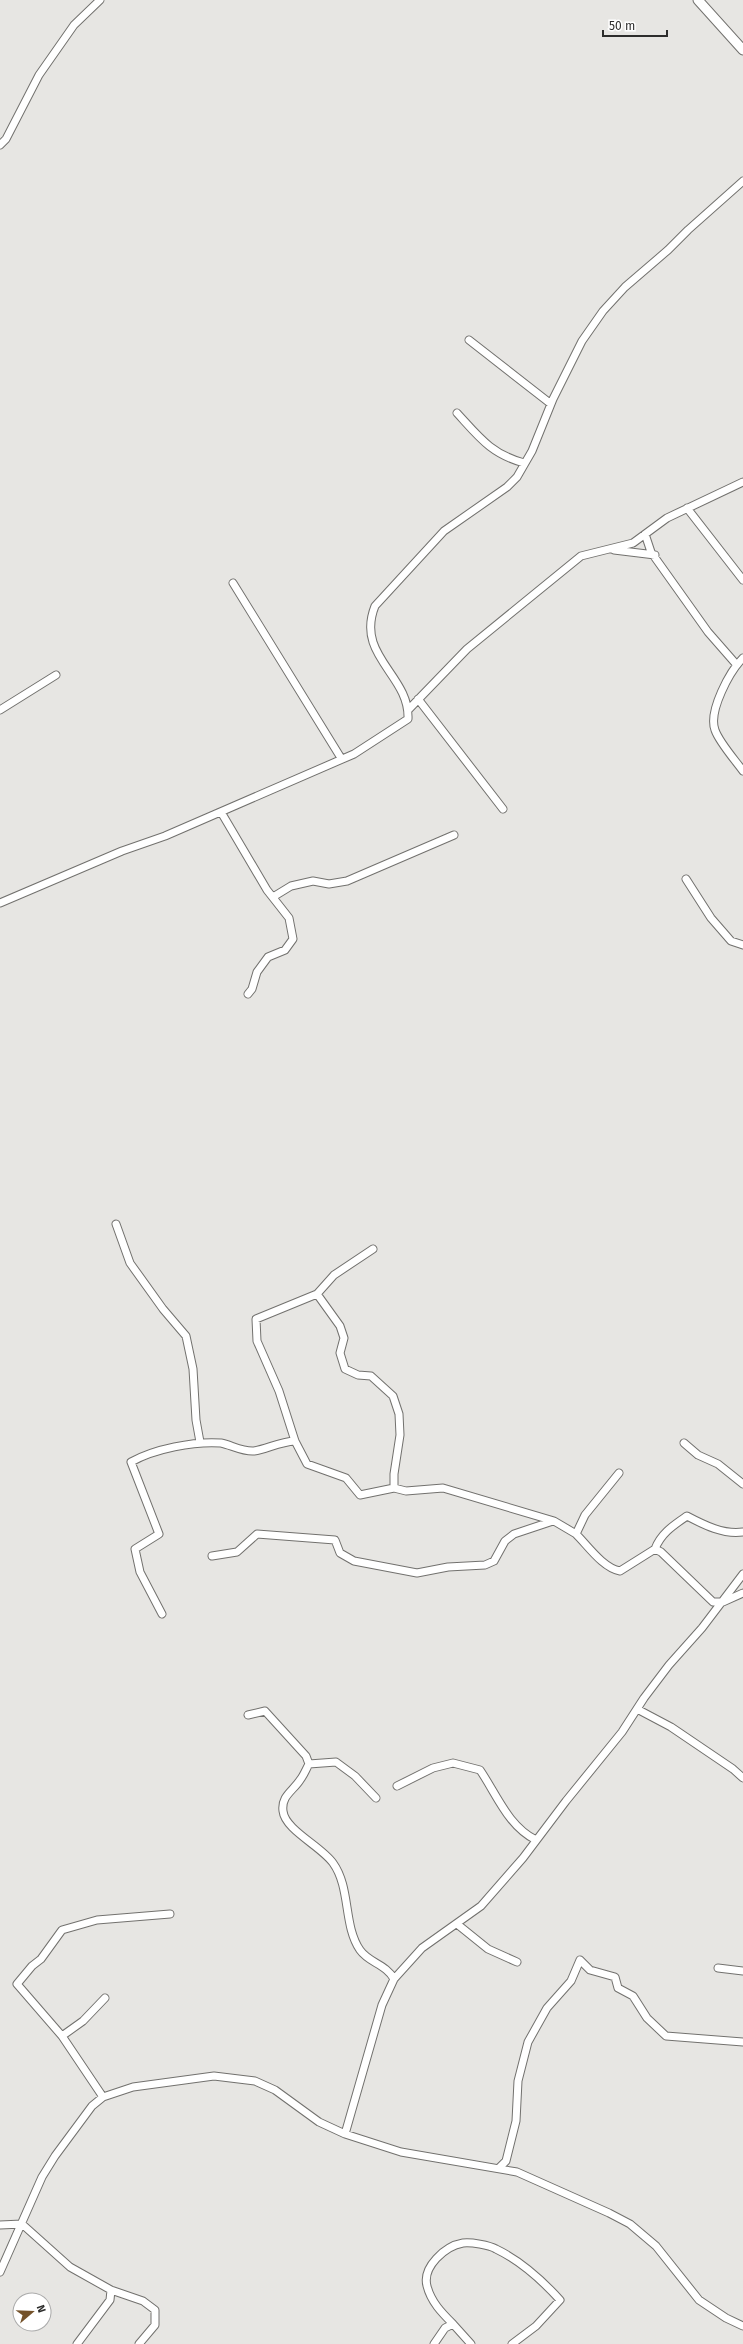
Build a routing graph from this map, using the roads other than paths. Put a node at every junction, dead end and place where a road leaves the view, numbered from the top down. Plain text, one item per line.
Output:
1 (100, 0) edge
2 (698, 0) edge
3 (743, 50) edge
4 (0, 145) edge
5 (743, 181) edge
6 (469, 340) dead end
7 (552, 404) junction
8 (457, 413) dead end
9 (524, 463) junction
10 (743, 482) edge
11 (687, 508) junction
12 (645, 534) junction
13 (609, 549) junction
14 (655, 555) junction
15 (743, 580) edge
16 (233, 583) dead end
17 (743, 658) edge
18 (736, 664) junction
19 (56, 675) dead end
20 (418, 699) junction
21 (409, 709) junction
22 (0, 710) edge
23 (341, 758) junction
24 (743, 771) edge
25 (503, 809) dead end
26 (221, 812) junction
27 (454, 834) dead end
28 (686, 879) dead end
29 (273, 897) junction
30 (0, 903) edge
31 (743, 945) edge
32 (248, 994) dead end
33 (116, 1224) dead end
34 (373, 1249) dead end
35 (317, 1294) junction
36 (295, 1441) junction
37 (200, 1442) junction
38 (684, 1443) dead end
39 (619, 1473) dead end
40 (743, 1484) edge
41 (394, 1488) junction
42 (554, 1521) junction
43 (743, 1532) edge
44 (576, 1534) junction
45 (655, 1549) junction
46 (212, 1556) dead end
47 (743, 1574) edge
48 (743, 1593) edge
49 (723, 1602) junction
50 (162, 1614) dead end
51 (637, 1708) junction
52 (248, 1714) dead end
53 (309, 1764) junction
54 (743, 1778) edge
55 (397, 1786) dead end
56 (376, 1798) dead end
57 (536, 1840) junction
58 (170, 1914) dead end
59 (457, 1924) junction
60 (517, 1962) dead end
61 (718, 1968) dead end
62 (743, 1972) edge
63 (394, 1979) junction
64 (105, 1998) dead end
65 (62, 2036) junction
66 (743, 2042) edge
67 (103, 2097) junction
68 (345, 2134) junction
69 (499, 2168) junction
70 (22, 2224) junction
71 (0, 2225) edge
72 (0, 2272) edge
73 (111, 2290) junction
74 (453, 2324) junction
75 (743, 2326) edge
76 (77, 2344) edge
77 (138, 2344) edge
78 (434, 2344) edge
79 (471, 2344) edge
80 (512, 2344) edge

1 - 4 street
2 - 3 street
5 - 7 street
6 - 7 street
7 - 9 street
8 - 9 street
9 - 21 street
10 - 11 street
11 - 12 street
11 - 15 street
12 - 13 street
12 - 14 street
13 - 14 street
13 - 20 street
14 - 18 street
16 - 23 street
17 - 18 street
18 - 24 street
19 - 22 street
20 - 21 street
20 - 25 street
21 - 23 street
23 - 26 street
26 - 29 street
26 - 30 street
27 - 29 street
28 - 31 street
29 - 32 street
33 - 37 street
34 - 35 street
35 - 36 street
35 - 41 street
36 - 37 street
36 - 41 street
37 - 50 street
38 - 40 street
39 - 44 street
41 - 42 street
42 - 44 street
42 - 46 street
43 - 45 street
44 - 45 street
45 - 49 street
47 - 49 street
48 - 49 street
49 - 51 street
51 - 54 street
51 - 57 street
52 - 53 street
53 - 56 street
53 - 63 street
55 - 57 street
57 - 59 street
58 - 65 street
59 - 60 street
59 - 63 street
61 - 62 street
63 - 68 street
64 - 65 street
65 - 67 street
66 - 69 street
67 - 68 street
67 - 70 street
68 - 69 street
69 - 75 street
70 - 71 street
70 - 72 street
70 - 73 street
73 - 76 street
73 - 77 street
74 - 78 street
74 - 79 street
74 - 80 street

